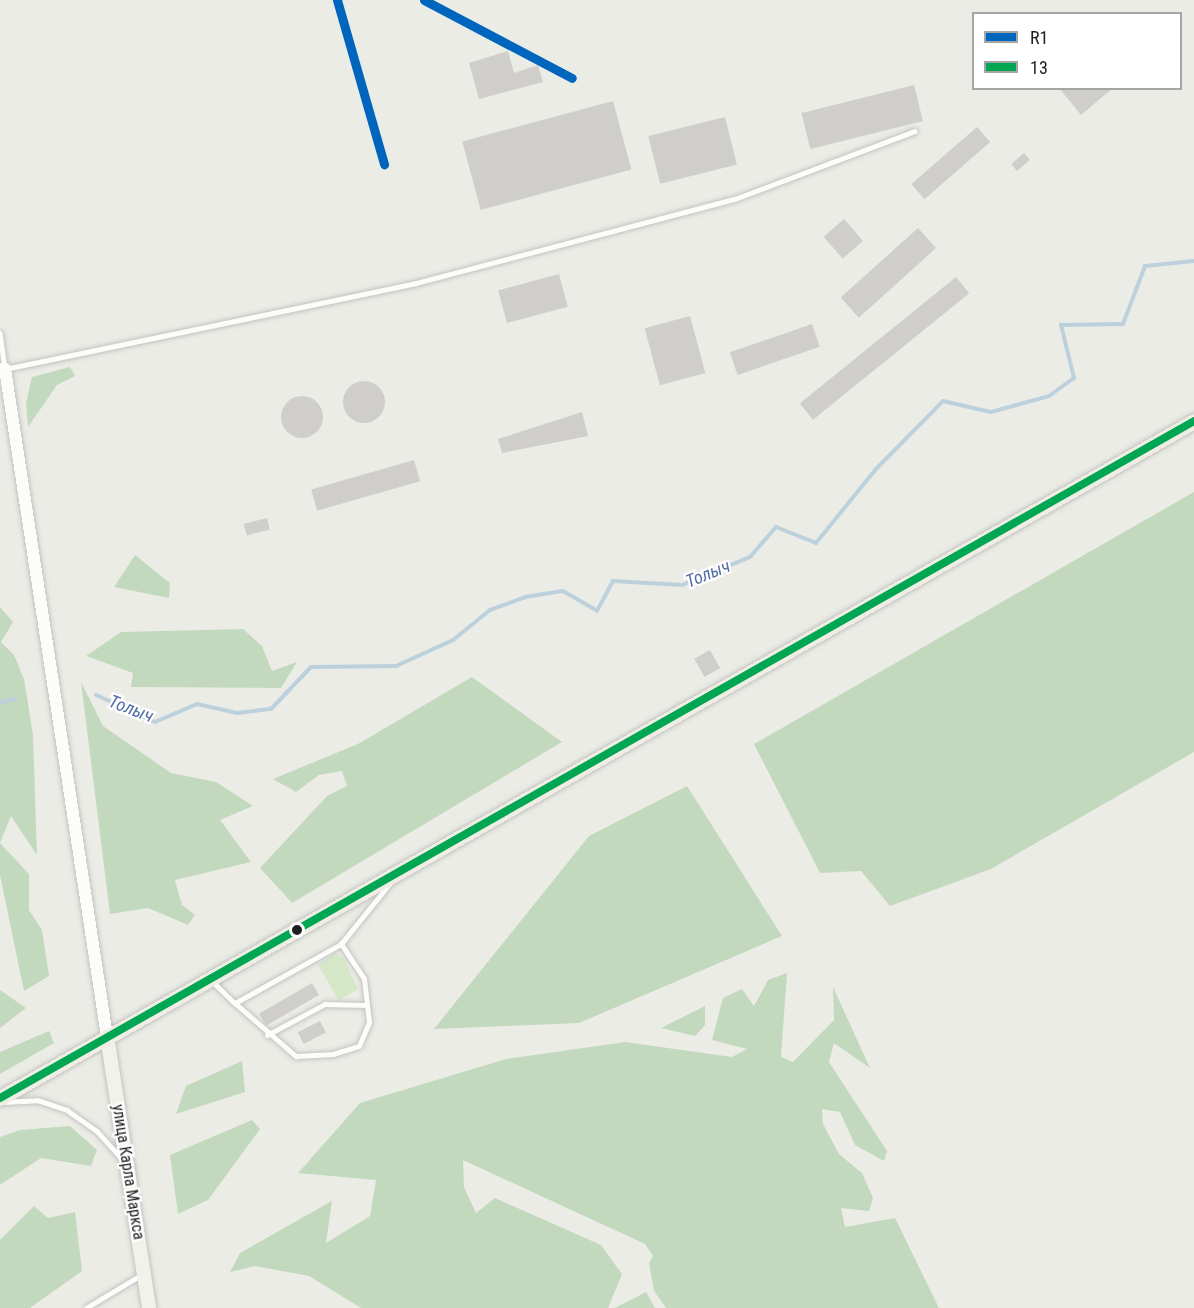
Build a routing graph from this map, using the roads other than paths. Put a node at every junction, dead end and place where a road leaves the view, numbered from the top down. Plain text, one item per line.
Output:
1 (915, 132) dead end
2 (0, 333) edge
3 (2, 369) edge
4 (1194, 421) edge
5 (398, 874) junction
6 (341, 944) junction
7 (210, 979) junction
8 (235, 1003) junction
9 (367, 1005) junction
10 (267, 1035) junction
11 (107, 1036) junction
12 (0, 1100) edge
13 (127, 1165) junction
14 (144, 1273) junction
15 (86, 1308) edge
16 (149, 1308) edge

1 - 3 lane
2 - 3 lane
3 - 11 street
4 - 5 main road
5 - 6 lane
5 - 7 main road
6 - 8 lane
6 - 9 lane
7 - 8 lane
7 - 11 main road
8 - 10 lane
9 - 10 lane
9 - 10 lane
11 - 12 main road
11 - 13 main road, улица Карла Маркса
12 - 13 lane
13 - 14 main road, улица Карла Маркса
14 - 15 lane
14 - 16 main road, улица Карла Маркса

